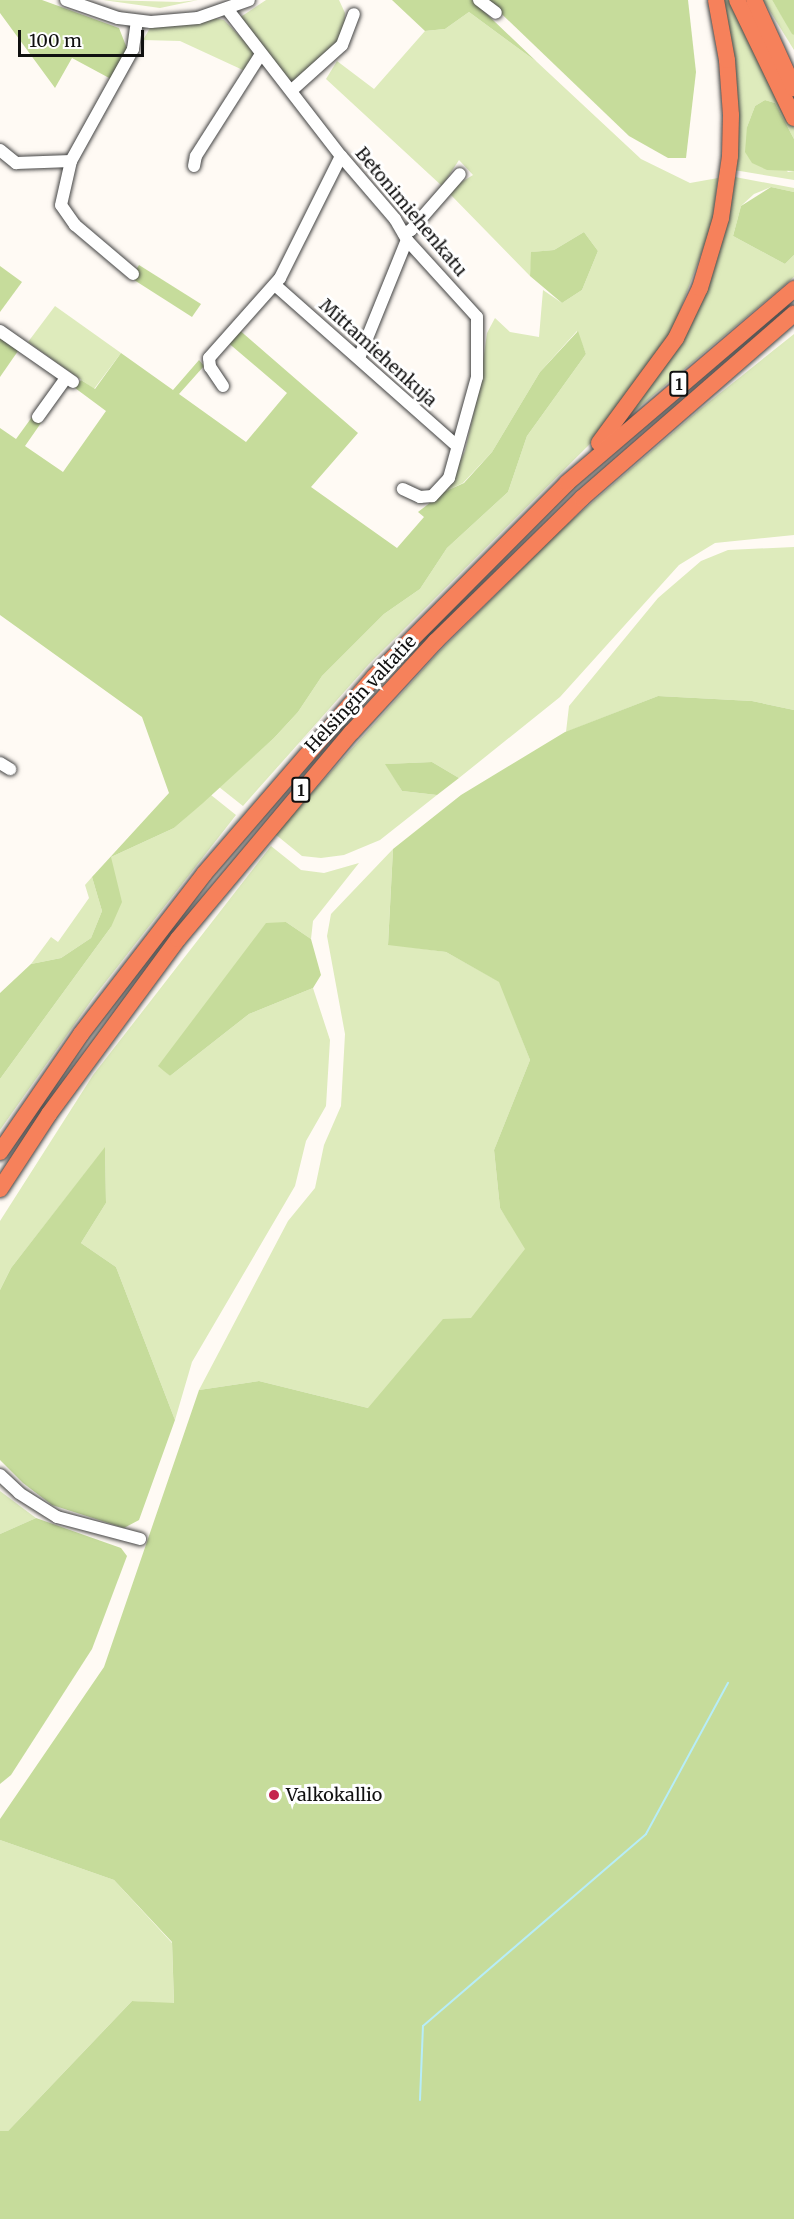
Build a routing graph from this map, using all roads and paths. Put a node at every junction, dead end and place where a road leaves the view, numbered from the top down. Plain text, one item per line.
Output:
1 (66, 0) edge
2 (249, 0) edge
3 (480, 0) edge
4 (716, 0) edge
5 (737, 0) edge
6 (754, 0) edge
7 (228, 10) junction
8 (496, 13) dead end
9 (354, 14) dead end
10 (137, 22) junction
11 (261, 54) junction
12 (794, 62) edge
13 (794, 88) edge
14 (292, 90) junction
15 (794, 118) edge
16 (0, 150) edge
17 (340, 156) junction
18 (71, 161) junction
19 (194, 166) dead end
20 (460, 174) dead end
21 (405, 237) junction
22 (133, 274) dead end
23 (275, 285) junction
24 (794, 289) edge
25 (794, 314) edge
26 (794, 321) edge
27 (0, 331) edge
28 (757, 344) junction
29 (358, 358) junction
30 (223, 386) dead end
31 (38, 417) dead end
32 (457, 446) junction
33 (567, 483) junction
34 (403, 489) dead end
35 (0, 1152) edge
36 (0, 1189) edge
37 (0, 1475) edge
38 (140, 1539) dead end

1 - 10 street
2 - 7 street
3 - 8 street
4 - 33 highway
5 - 15 highway
6 - 12 highway
6 - 13 highway
7 - 10 street
7 - 11 street, Betonimiehenkatu
9 - 14 street
10 - 18 street
11 - 14 street, Betonimiehenkatu
11 - 19 street
14 - 17 street, Betonimiehenkatu
16 - 18 street
17 - 21 street, Betonimiehenkatu
17 - 23 street
18 - 22 street
20 - 21 street
21 - 29 street
21 - 32 street, Betonimiehenkatu
23 - 29 street, Mittamiehenkuja
23 - 30 street
24 - 33 highway, Helsingin valtatie / 1
25 - 28 highway, Helsingin valtatie / 1
26 - 28 highway
27 - 31 street
28 - 36 highway, Helsingin valtatie / 1
29 - 32 street, Mittamiehenkuja
32 - 34 street, Betonimiehenkatu
33 - 35 highway, Helsingin valtatie / 1
37 - 38 street

